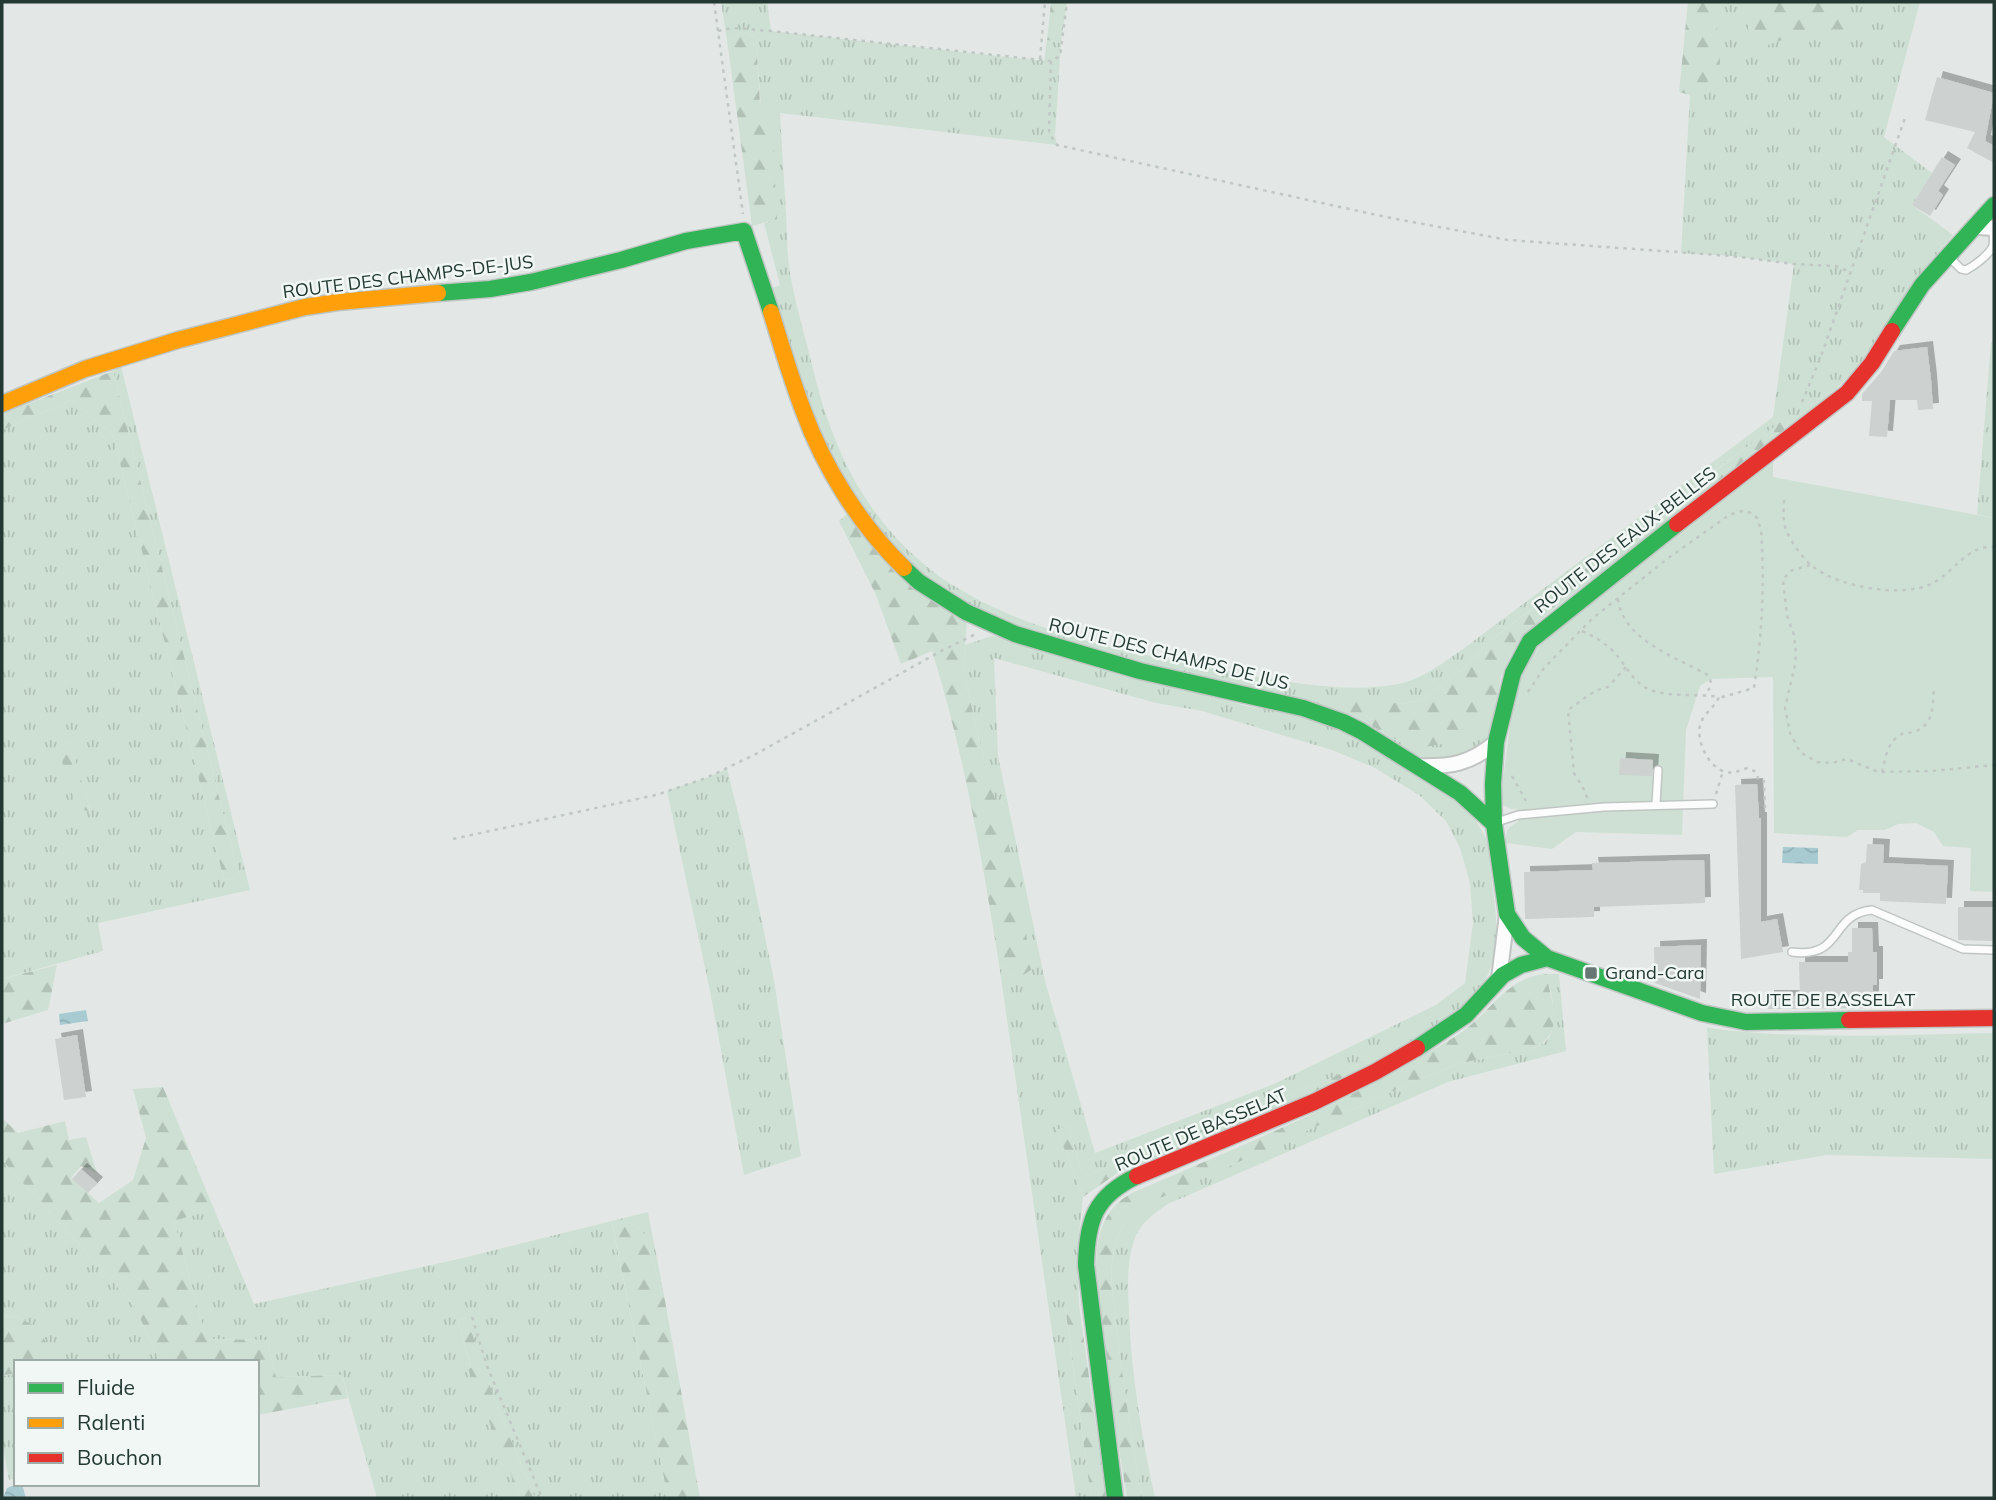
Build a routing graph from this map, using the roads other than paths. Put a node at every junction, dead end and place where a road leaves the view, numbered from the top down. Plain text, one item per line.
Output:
1 (1994, 205) edge
2 (1988, 228) edge
3 (744, 231) joint
4 (1949, 257) junction
5 (2, 404) edge
6 (1496, 742) junction
7 (1417, 765) junction
8 (1658, 770) dead end
9 (1656, 804) junction
10 (1713, 804) road end
11 (1493, 824) junction
12 (1507, 914) junction
13 (1994, 950) edge
14 (1792, 953) dead end
15 (1547, 958) junction
16 (1499, 979) junction
17 (1994, 1018) edge
18 (1115, 1498) edge

1 - 2 street, ROUTE DES EAUX-BELLES
2 - 4 street, ROUTE DES EAUX-BELLES
2 - 4 lane
3 - 5 street, ROUTE DES CHAMPS-DE-JUS
3 - 7 street, ROUTE DES CHAMPS DE JUS
4 - 6 street, ROUTE DES EAUX-BELLES
6 - 7 street
6 - 11 street, ROUTE DES EAUX-BELLES
7 - 11 street, ROUTE DES CHAMPS DE JUS
8 - 9 lane
9 - 10 lane
9 - 11 lane
11 - 12 street, ROUTE DES EAUX-BELLES
12 - 15 street, ROUTE DES EAUX-BELLES
12 - 16 street
13 - 14 lane
15 - 16 street, ROUTE DE BASSELAT
15 - 17 street, ROUTE DE BASSELAT
16 - 18 street, ROUTE DE BASSELAT

